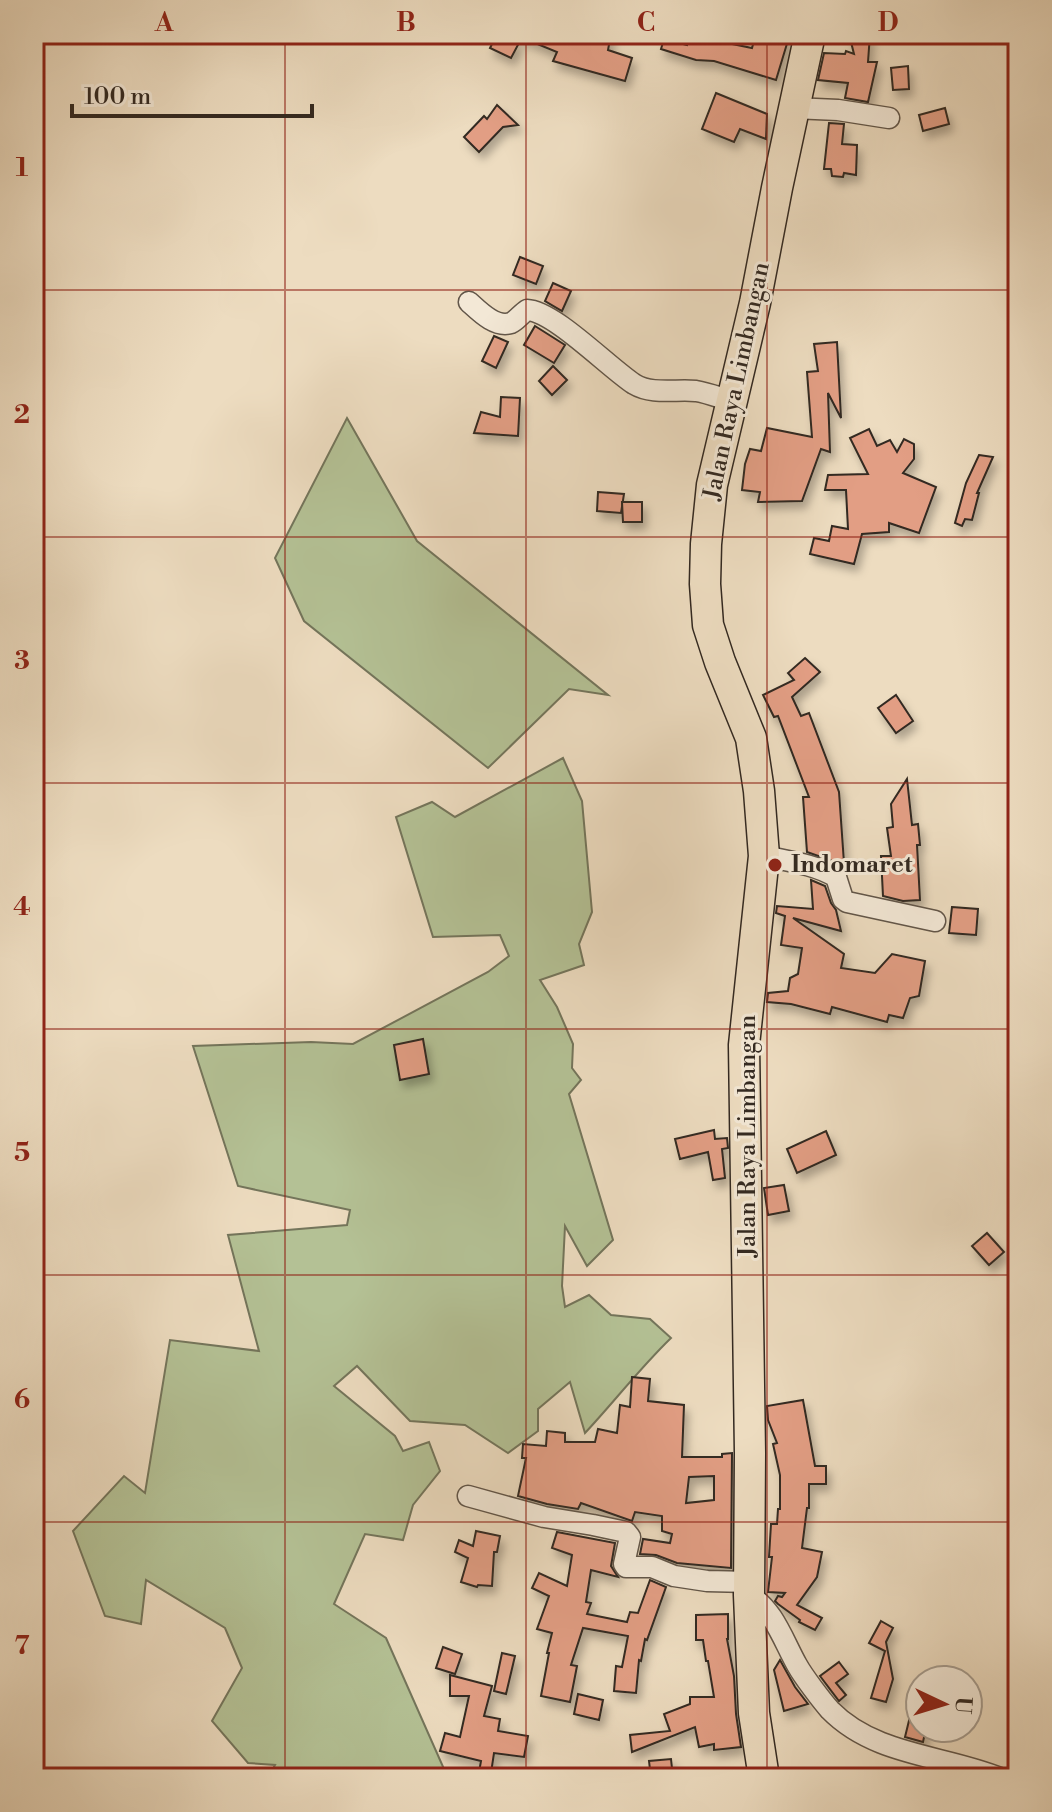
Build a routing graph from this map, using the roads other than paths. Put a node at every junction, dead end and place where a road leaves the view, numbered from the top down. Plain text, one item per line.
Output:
1 (810, 34) edge
2 (793, 108) junction
3 (889, 118) dead end
4 (469, 302) dead end
5 (732, 401) junction
6 (764, 856) junction
7 (935, 921) dead end
8 (468, 1496) dead end
9 (749, 1589) junction
10 (764, 1778) edge
11 (1000, 1778) edge

1 - 2 highway, Jalan Raya Limbangan
2 - 3 street
2 - 5 highway, Jalan Raya Limbangan
4 - 5 street
5 - 6 highway, Jalan Raya Limbangan
6 - 7 street
6 - 9 highway, Jalan Raya Limbangan
8 - 9 street
9 - 10 highway, Jalan Raya Limbangan
9 - 11 street

